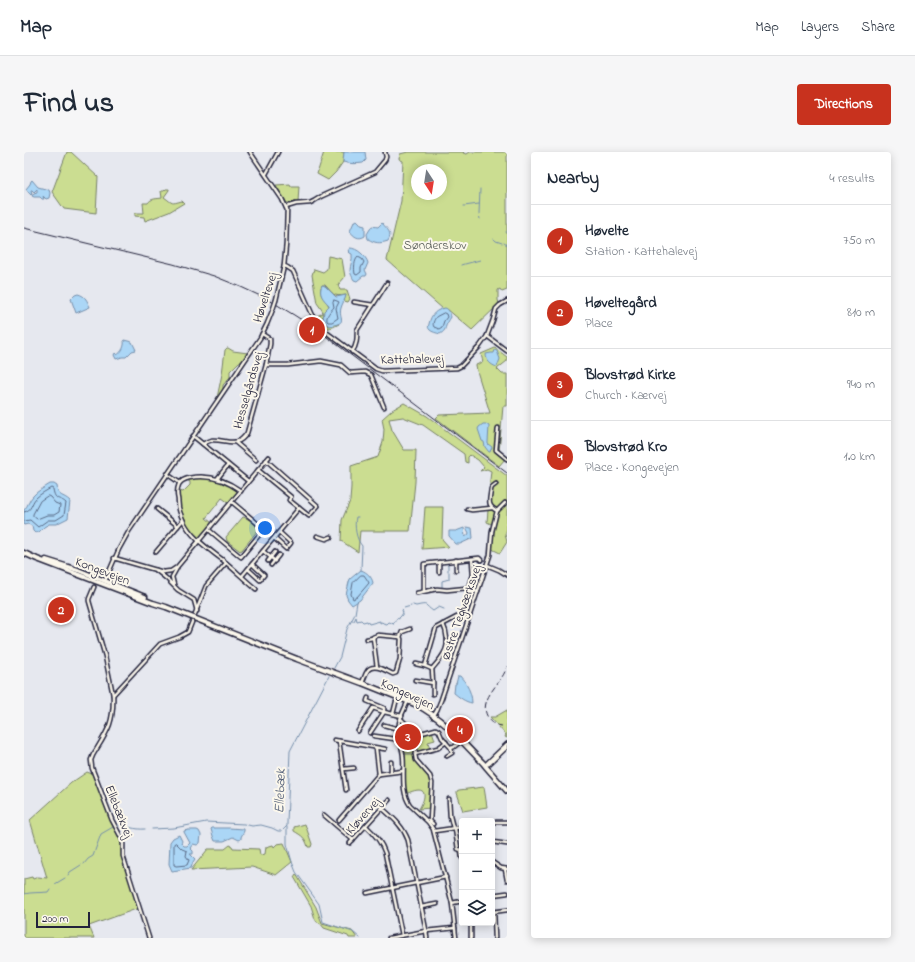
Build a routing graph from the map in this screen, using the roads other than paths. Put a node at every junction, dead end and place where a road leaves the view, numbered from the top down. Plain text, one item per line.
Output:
1 (250, 152) edge
2 (278, 152) edge
3 (385, 152) edge
4 (266, 174) junction
5 (286, 207) junction
6 (284, 266) junction
7 (387, 284) dead end
8 (507, 301) edge
9 (354, 302) dead end
10 (373, 305) junction
11 (262, 334) junction
12 (487, 336) junction
13 (507, 351) edge
14 (352, 352) junction
15 (266, 365) junction
16 (384, 407) dead end
17 (498, 428) dead end
18 (193, 436) junction
19 (235, 442) junction
20 (203, 444) junction
21 (269, 457) dead end
22 (507, 459) edge
23 (256, 460) dead end
24 (266, 460) junction
25 (228, 465) junction
26 (258, 470) junction
27 (168, 473) junction
28 (217, 479) junction
29 (249, 481) junction
30 (180, 483) junction
31 (496, 484) dead end
32 (241, 491) junction
33 (232, 502) junction
34 (505, 503) dead end
35 (299, 508) junction
36 (492, 508) junction
37 (157, 509) dead end
38 (467, 509) dead end
39 (497, 511) junction
40 (183, 520) junction
41 (178, 526) junction
42 (209, 530) junction
43 (279, 532) junction
44 (317, 536) dead end
45 (274, 538) junction
46 (331, 538) dead end
47 (199, 541) junction
48 (263, 551) junction
49 (156, 552) dead end
50 (275, 552) dead end
51 (24, 553) edge
52 (31, 555) junction
53 (279, 556) dead end
54 (114, 558) junction
55 (271, 558) junction
56 (472, 558) junction
57 (456, 560) junction
58 (481, 560) dead end
59 (268, 561) dead end
60 (275, 561) junction
61 (439, 562) junction
62 (226, 563) junction
63 (252, 564) junction
64 (271, 565) dead end
65 (487, 565) junction
66 (177, 567) junction
67 (154, 569) junction
68 (248, 569) junction
69 (65, 570) junction
70 (456, 570) dead end
71 (439, 572) dead end
72 (507, 575) edge
73 (242, 576) junction
74 (106, 579) junction
75 (174, 586) junction
76 (94, 587) dead end
77 (112, 587) junction
78 (469, 588) junction
79 (256, 589) dead end
80 (424, 592) junction
81 (478, 592) junction
82 (417, 593) dead end
83 (166, 607) junction
84 (197, 611) junction
85 (196, 614) dead end
86 (470, 615) junction
87 (192, 622) dead end
88 (443, 624) junction
89 (410, 629) dead end
90 (400, 637) junction
91 (373, 638) junction
92 (367, 639) dead end
93 (416, 664) dead end
94 (425, 666) junction
95 (377, 667) junction
96 (432, 669) junction
97 (415, 680) dead end
98 (433, 683) junction
99 (362, 684) junction
100 (433, 694) dead end
101 (113, 695) junction
102 (368, 698) dead end
103 (396, 702) dead end
104 (407, 702) junction
105 (384, 712) junction
106 (393, 714) junction
107 (434, 716) junction
108 (401, 718) junction
109 (384, 725) dead end
110 (399, 729) junction
111 (358, 731) dead end
112 (370, 733) dead end
113 (415, 735) junction
114 (374, 736) dead end
115 (399, 739) junction
116 (334, 740) dead end
117 (339, 741) junction
118 (446, 742) junction
119 (461, 742) junction
120 (507, 744) edge
121 (507, 747) edge
122 (376, 748) junction
123 (451, 748) junction
124 (385, 749) dead end
125 (415, 754) junction
126 (447, 756) dead end
127 (391, 762) dead end
128 (485, 766) junction
129 (354, 768) dead end
130 (343, 769) junction
131 (403, 771) junction
132 (391, 772) junction
133 (379, 774) junction
134 (346, 790) dead end
135 (507, 791) edge
136 (449, 799) dead end
137 (389, 800) dead end
138 (382, 808) junction
139 (324, 815) dead end
140 (339, 820) dead end
141 (429, 821) junction
142 (495, 822) edge
143 (507, 822) edge
144 (366, 826) junction
145 (459, 827) edge
146 (454, 828) junction
147 (434, 832) junction
148 (353, 840) junction
149 (495, 842) edge
150 (350, 843) dead end
151 (507, 844) edge
152 (462, 854) edge
153 (495, 864) edge
154 (506, 869) edge
155 (446, 877) junction
156 (507, 880) edge
157 (416, 883) junction
158 (392, 888) junction
159 (367, 893) dead end
160 (507, 893) edge
161 (495, 895) edge
162 (459, 901) edge
163 (452, 903) junction
164 (437, 904) dead end
165 (421, 907) junction
166 (507, 910) edge
167 (495, 912) edge
168 (471, 926) edge
169 (494, 926) edge
170 (456, 928) junction
171 (426, 931) junction
172 (402, 935) junction
173 (149, 938) edge
174 (389, 938) edge
175 (426, 938) edge
176 (456, 938) edge
177 (471, 938) edge
178 (495, 938) edge

1 - 4 street, Høveltevej
2 - 4 street
3 - 5 street
4 - 5 street, Høveltevej
5 - 6 street, Høveltevej
6 - 11 street, Høveltevej, bridge
6 - 14 street, Kattehalevej
7 - 10 street
8 - 12 street, Kattehalevej
9 - 10 street
10 - 14 street
11 - 15 street, Hesselgårdsvej
11 - 18 street, Høveltevej
12 - 13 street
12 - 14 street, Kattehalevej
15 - 16 street
15 - 19 street, Hesselgårdsvej
17 - 22 street
18 - 20 street
18 - 27 street, Høveltevej
19 - 20 street, Hesselgårdsvej
19 - 23 street
20 - 25 street
21 - 24 street
24 - 26 street
24 - 35 street
25 - 28 street
25 - 29 street
26 - 29 street
26 - 35 street
27 - 30 street
27 - 54 street, Høveltevej
28 - 30 street
28 - 32 street
29 - 32 street
30 - 40 street
31 - 36 street
32 - 33 street
33 - 42 street
33 - 42 street
34 - 39 street
35 - 43 street
36 - 38 street
36 - 39 street
37 - 41 street
39 - 65 street, Østre Teglværksvej
40 - 41 street
40 - 47 street
41 - 49 street
42 - 47 street
43 - 45 street
43 - 45 street
44 - 46 street
45 - 48 street
47 - 62 street
47 - 66 street
48 - 55 street
48 - 63 street
50 - 55 street
51 - 52 main road, Kongevejen
52 - 69 main road, Kongevejen
52 - 74 main road, Kongevejen
53 - 60 street
54 - 67 street
54 - 74 street, Høveltevej
55 - 59 street
55 - 60 street
56 - 57 street
56 - 58 street
56 - 78 street
57 - 61 street
57 - 70 street
60 - 64 street
61 - 71 street
61 - 80 street
62 - 73 street
62 - 84 street
63 - 68 street
63 - 68 street
65 - 72 street
65 - 81 street, Østre Teglværksvej
66 - 67 street
66 - 75 street
67 - 75 street
68 - 73 street
69 - 74 main road, Kongevejen
69 - 77 main road, Kongevejen
73 - 79 street
74 - 77 main road
74 - 83 main road, Kongevejen
75 - 84 street
76 - 101 street, Ellebækvej
77 - 83 main road, Kongevejen
78 - 80 street
78 - 81 street
80 - 82 street
81 - 86 street, Østre Teglværksvej
83 - 99 main road, Kongevejen
84 - 85 street
86 - 88 street
86 - 107 street, Østre Teglværksvej
87 - 101 street
88 - 94 street
88 - 96 street
89 - 90 street
90 - 91 street
90 - 95 street
91 - 92 street
91 - 95 street
93 - 94 street
94 - 96 street
95 - 99 street
96 - 98 street
97 - 98 street
98 - 100 street
99 - 104 main road, Kongevejen
99 - 107 main road, Kongevejen
101 - 173 street, Ellebækvej
102 - 105 street
103 - 106 street
104 - 107 main road, Kongevejen
104 - 108 street
105 - 106 street
105 - 111 street
105 - 112 street
106 - 108 street
107 - 119 main road, Kongevejen
107 - 128 main road, Kongevejen
108 - 110 street
108 - 113 street
109 - 110 street
110 - 115 street
113 - 118 street
113 - 125 street
114 - 115 street
115 - 131 street
116 - 117 street
117 - 122 street
117 - 130 street
118 - 123 street
118 - 125 street
119 - 123 street
119 - 128 main road, Kongevejen
120 - 128 street
121 - 128 street
122 - 124 street
122 - 133 street
123 - 126 street
125 - 141 street
127 - 132 street
128 - 135 main road, Kongevejen
129 - 130 street
130 - 134 street
131 - 132 street
131 - 141 street
132 - 133 street
133 - 140 street
136 - 146 street
137 - 138 street, Kløvervej
138 - 144 street, Kløvervej
138 - 157 street
139 - 148 street
141 - 147 street
142 - 143 street
144 - 148 street, Kløvervej
144 - 158 street
145 - 146 street
146 - 147 street
146 - 152 street
147 - 155 street
148 - 150 street, Kløvervej
149 - 151 street
153 - 154 street
154 - 156 street
155 - 157 street
155 - 163 street
157 - 158 street
157 - 165 street
158 - 159 street
158 - 172 street
160 - 161 street
162 - 163 street
163 - 170 street
164 - 165 street
165 - 171 street
166 - 167 street
168 - 177 street
169 - 178 street
170 - 171 street
170 - 176 street
171 - 172 street
171 - 175 street
172 - 174 street

